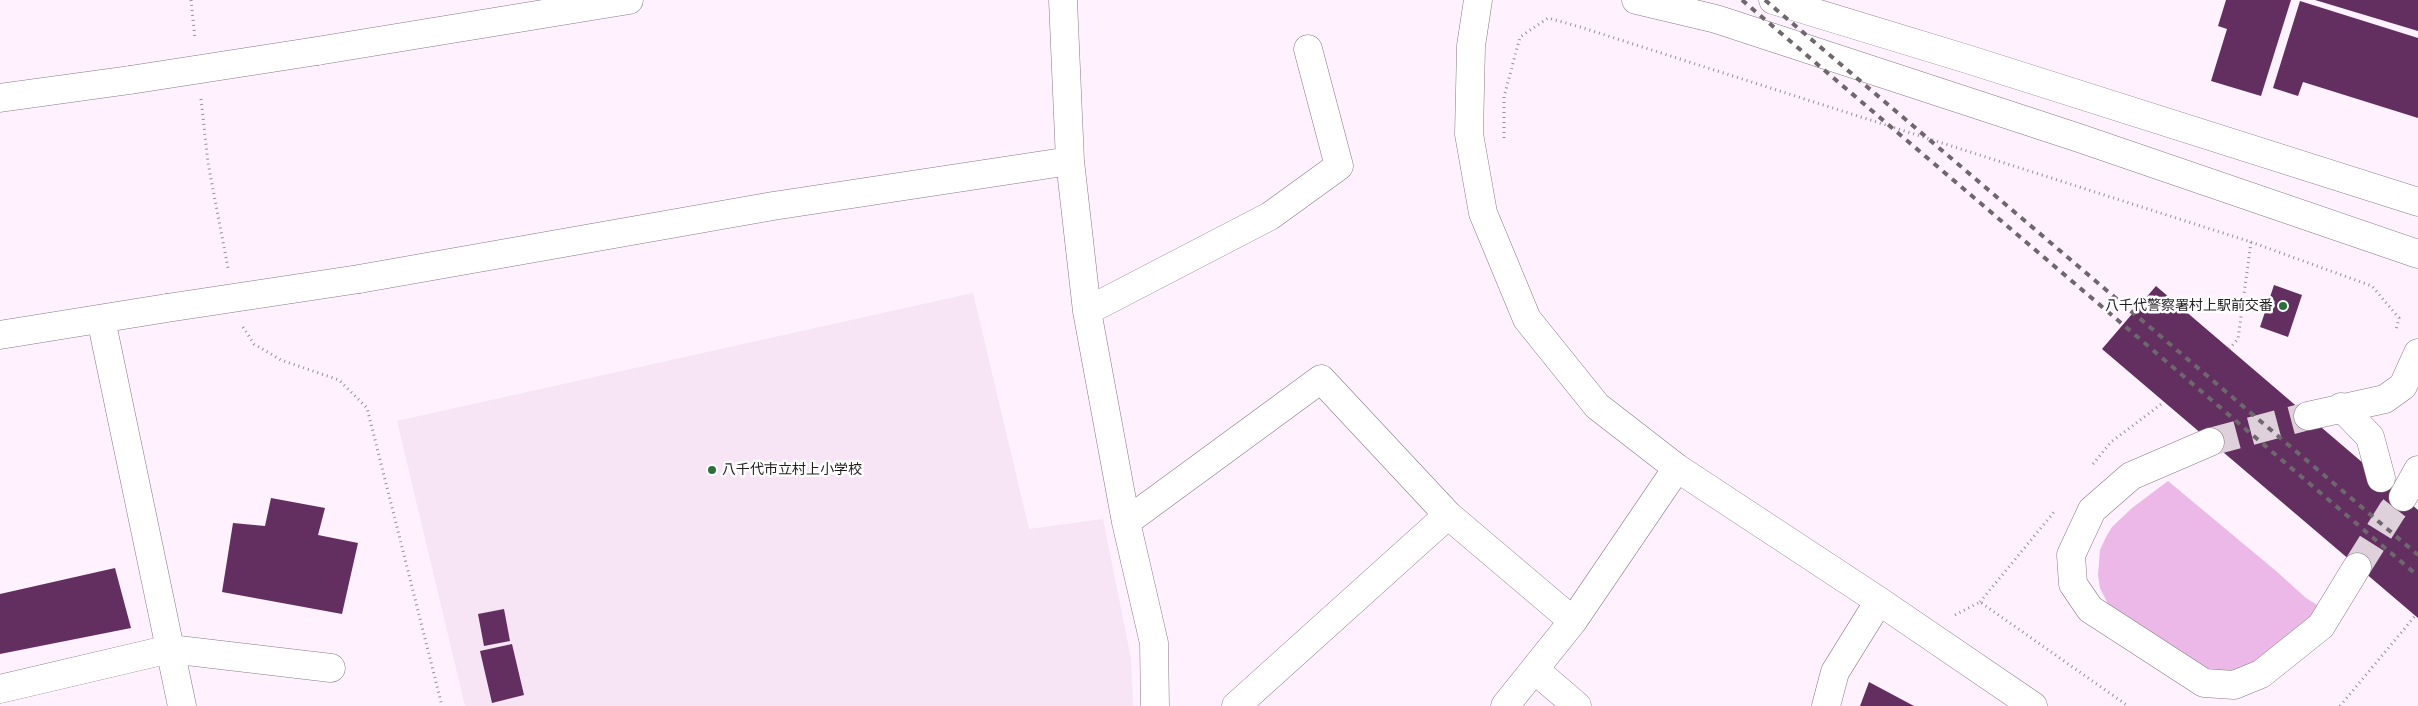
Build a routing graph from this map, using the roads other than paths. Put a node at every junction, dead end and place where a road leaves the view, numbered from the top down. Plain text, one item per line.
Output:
1 (630, 0) edge
2 (1063, 0) edge
3 (1478, 0) edge
4 (1636, 0) edge
5 (1773, 0) edge
6 (1308, 49) dead end
7 (0, 98) edge
8 (1070, 161) junction
9 (2418, 202) edge
10 (2418, 254) edge
11 (1087, 311) junction
12 (101, 319) junction
13 (0, 334) edge
14 (2418, 352) edge
15 (2341, 407) junction
16 (2308, 416) tunnel mouth
17 (2210, 442) tunnel mouth
18 (1676, 468) junction
19 (2418, 470) edge
20 (2382, 478) dead end
21 (2403, 497) tunnel mouth
22 (1448, 515) junction
23 (1126, 522) junction
24 (2357, 567) tunnel mouth
25 (1879, 601) junction
26 (1573, 621) junction
27 (170, 649) junction
28 (331, 668) dead end
29 (1535, 670) junction
30 (0, 689) edge
31 (182, 706) edge
32 (1156, 706) edge
33 (1236, 706) edge
34 (1505, 706) edge
35 (1577, 706) edge
36 (1826, 706) edge
37 (2033, 706) edge

1 - 7 street, bridge
2 - 8 street
3 - 18 street
4 - 10 street
5 - 9 street
6 - 11 street
8 - 11 street
8 - 12 street, bridge
11 - 23 street
12 - 13 street
12 - 27 street
14 - 15 street
15 - 16 street
15 - 20 street
17 - 24 street
18 - 25 street
18 - 26 street
19 - 21 street
22 - 23 street
22 - 26 street
22 - 33 street
23 - 32 street
25 - 36 street
25 - 37 street
26 - 29 street
27 - 28 street
27 - 30 street
27 - 31 street
29 - 34 street
29 - 35 street

